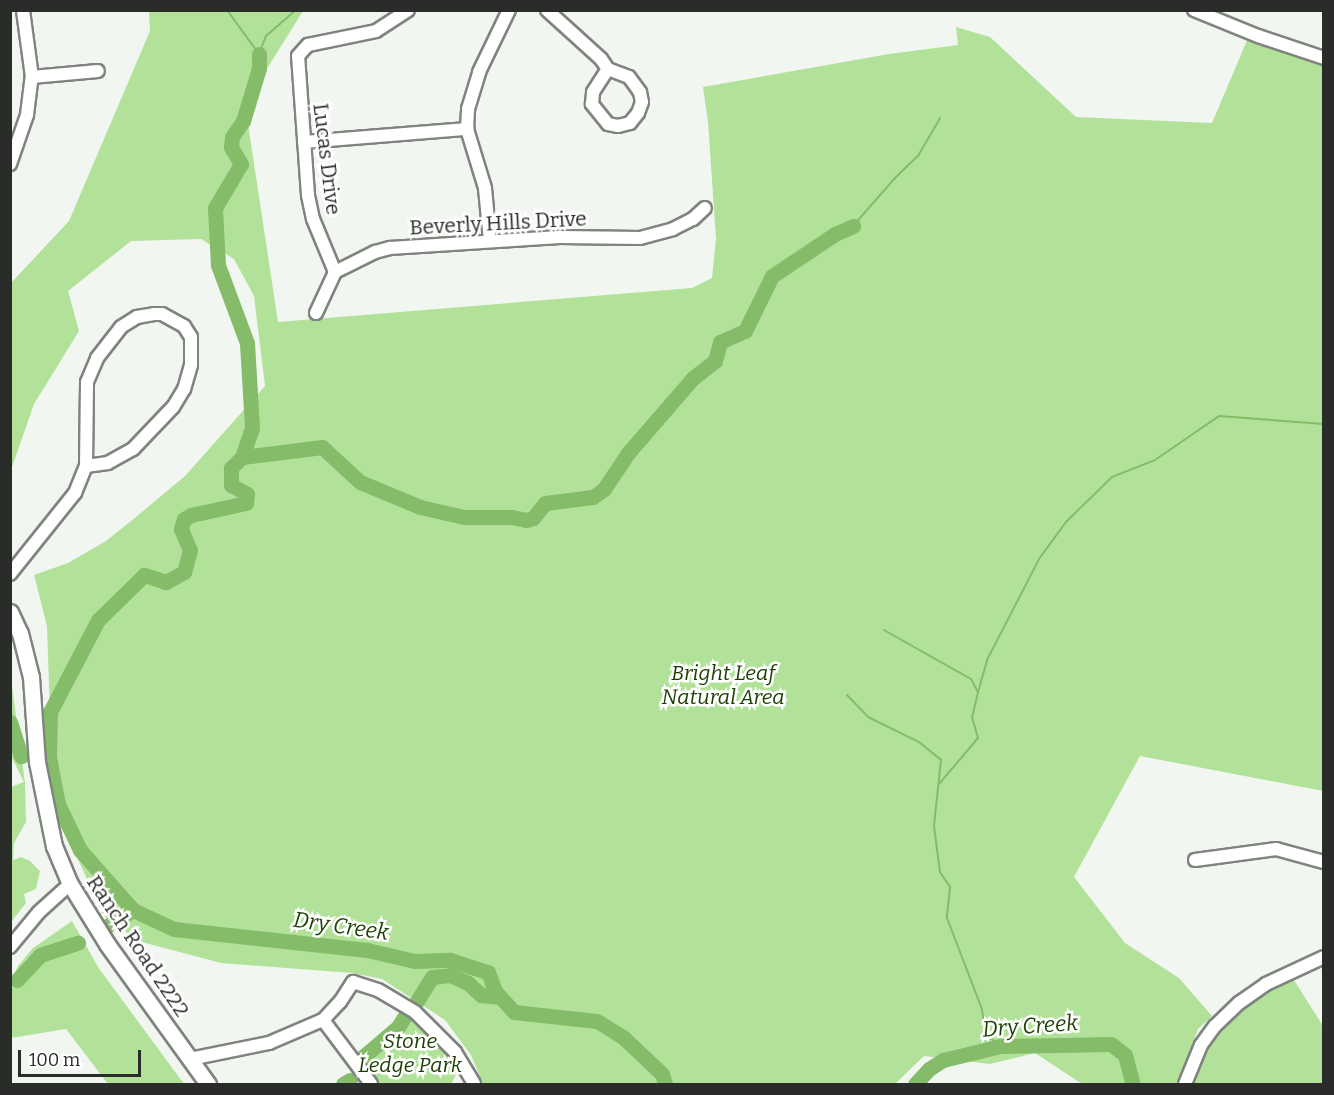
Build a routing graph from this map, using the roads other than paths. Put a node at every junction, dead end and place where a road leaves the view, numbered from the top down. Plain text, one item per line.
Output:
1 (23, 10) edge
2 (408, 10) edge
3 (509, 10) edge
4 (547, 10) edge
5 (1194, 10) edge
6 (1323, 58) edge
7 (608, 69) junction
8 (98, 71) dead end
9 (32, 77) junction
10 (467, 129) junction
11 (304, 142) junction
12 (10, 164) edge
13 (705, 208) dead end
14 (490, 241) junction
15 (335, 272) junction
16 (316, 313) dead end
17 (86, 466) junction
18 (10, 574) edge
19 (10, 612) edge
20 (1195, 860) dead end
21 (1323, 862) edge
22 (70, 884) junction
23 (10, 947) edge
24 (1323, 957) edge
25 (323, 1020) junction
26 (190, 1059) junction
27 (208, 1084) edge
28 (371, 1084) edge
29 (474, 1084) edge
30 (1185, 1084) edge

1 - 9 street
2 - 11 street, Lucas Drive
3 - 10 street
4 - 7 street
5 - 6 street
7 - 7 street
8 - 9 street
9 - 12 street
10 - 11 street
10 - 14 street
11 - 15 street, Lucas Drive
13 - 14 street, Beverly Hills Drive
14 - 15 street, Beverly Hills Drive
15 - 16 street
17 - 17 street
17 - 18 street
19 - 22 main road, Ranch Road 2222
20 - 21 street
22 - 23 street
22 - 26 main road, Ranch Road 2222
24 - 30 street
25 - 26 street
25 - 28 street
25 - 29 street
26 - 27 main road, Ranch Road 2222

